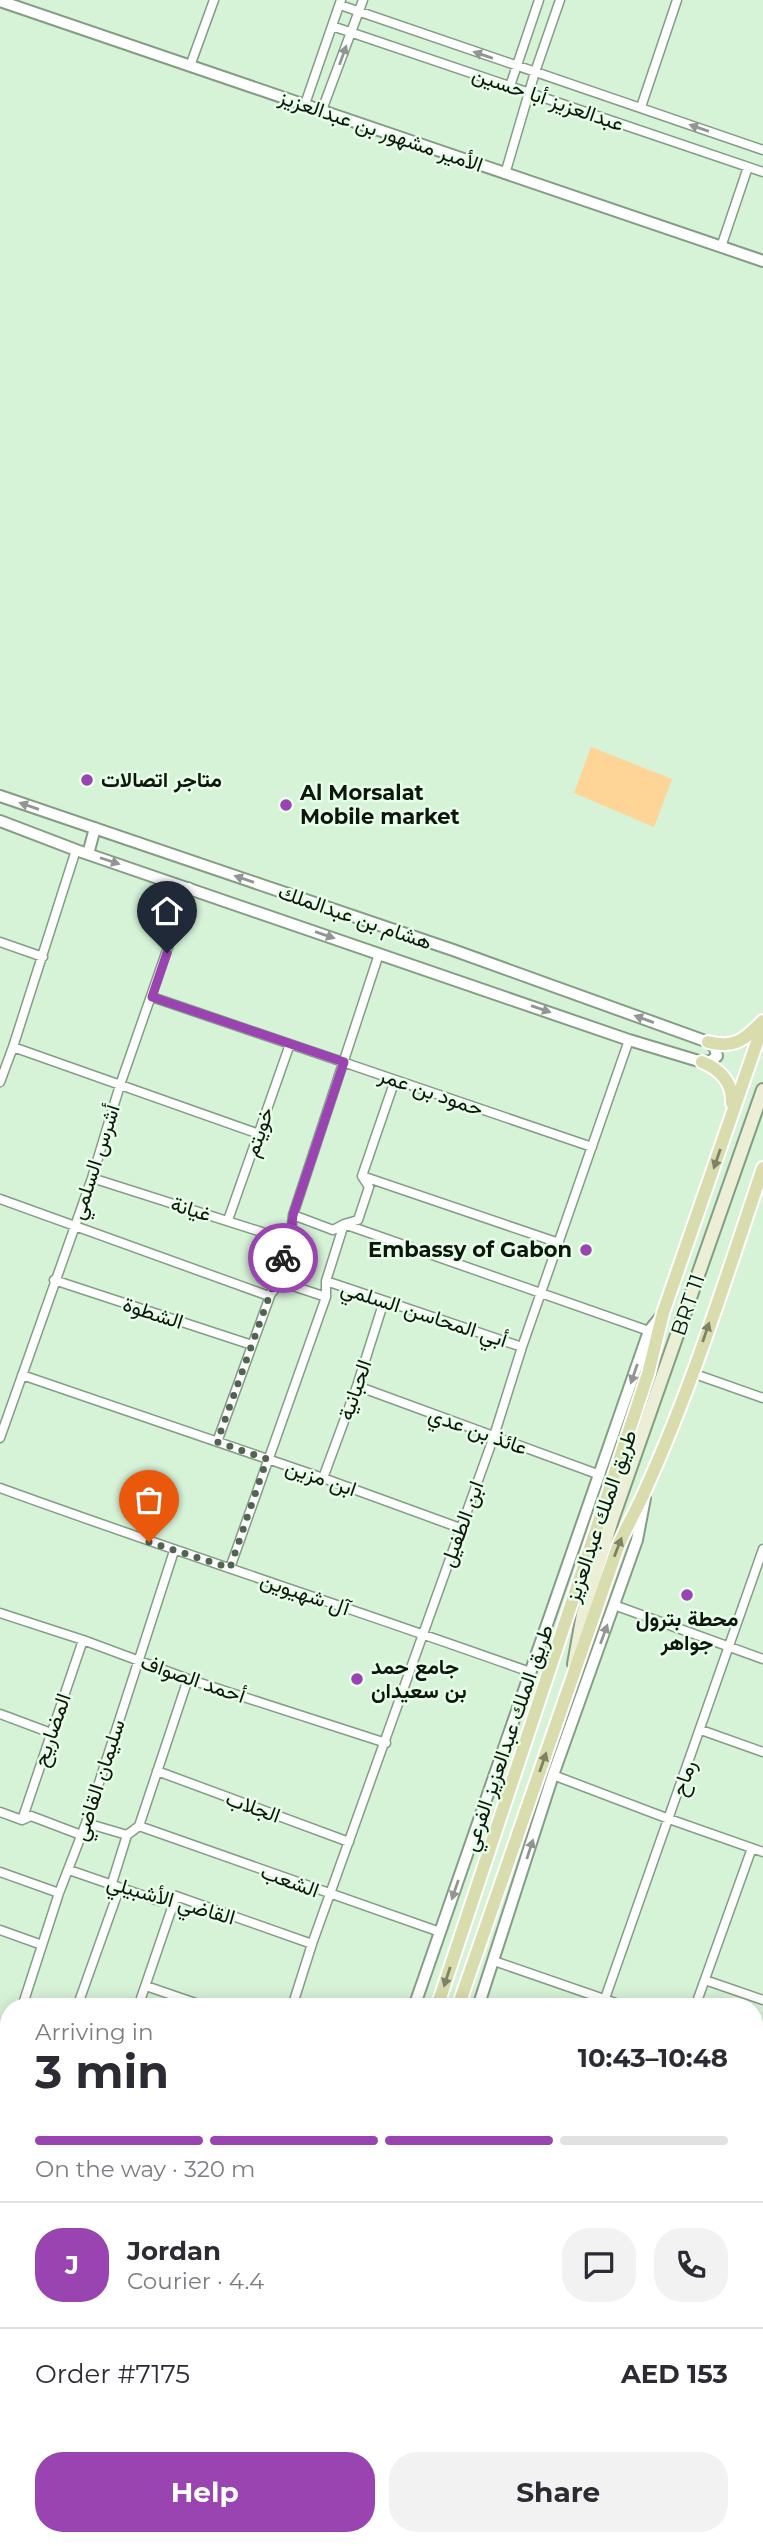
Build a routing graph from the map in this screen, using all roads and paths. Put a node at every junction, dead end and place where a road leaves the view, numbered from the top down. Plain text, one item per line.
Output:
1 (214, 0) edge
2 (363, 0) edge
3 (538, 0) edge
4 (560, 0) edge
5 (677, 0) edge
6 (0, 1) edge
7 (341, 3) edge
8 (358, 12) junction
9 (332, 26) junction
10 (351, 32) junction
11 (190, 66) junction
12 (517, 66) junction
13 (535, 72) junction
14 (510, 86) junction
15 (529, 93) junction
16 (304, 104) junction
17 (641, 107) junction
18 (322, 110) junction
19 (763, 150) edge
20 (748, 167) junction
21 (763, 172) edge
22 (505, 174) junction
23 (721, 247) junction
24 (763, 261) edge
25 (0, 796) edge
26 (0, 821) edge
27 (96, 828) junction
28 (82, 852) junction
29 (189, 887) junction
30 (0, 942) edge
31 (379, 954) junction
32 (43, 957) junction
33 (152, 997) junction
34 (763, 1023) edge
35 (629, 1040) junction
36 (708, 1042) junction
37 (290, 1044) junction
38 (13, 1046) junction
39 (344, 1062) junction
40 (702, 1062) junction
41 (396, 1080) junction
42 (0, 1082) edge
43 (120, 1085) junction
44 (763, 1090) edge
45 (732, 1116) junction
46 (259, 1134) junction
47 (592, 1147) junction
48 (763, 1168) edge
49 (362, 1177) junction
50 (92, 1178) junction
51 (0, 1199) edge
52 (758, 1200) edge
53 (293, 1215) junction
54 (228, 1220) junction
55 (344, 1224) junction
56 (75, 1225) junction
57 (290, 1241) junction
58 (559, 1243) junction
59 (54, 1280) junction
60 (326, 1281) junction
61 (541, 1294) junction
62 (269, 1296) junction
63 (326, 1297) junction
64 (384, 1301) junction
65 (663, 1313) junction
66 (649, 1331) junction
67 (252, 1345) junction
68 (522, 1346) junction
69 (692, 1373) junction
70 (22, 1376) junction
71 (357, 1386) junction
72 (763, 1398) edge
73 (494, 1436) junction
74 (0, 1438) edge
75 (217, 1442) junction
76 (267, 1459) junction
77 (600, 1475) junction
78 (323, 1478) junction
79 (0, 1488) edge
80 (647, 1488) junction
81 (612, 1520) junction
82 (460, 1528) junction
83 (763, 1550) edge
84 (174, 1551) junction
85 (230, 1568) junction
86 (614, 1605) junction
87 (0, 1613) edge
88 (568, 1613) junction
89 (423, 1634) junction
90 (83, 1640) junction
91 (728, 1647) junction
92 (763, 1659) edge
93 (138, 1660) junction
94 (530, 1672) junction
95 (573, 1673) junction
96 (188, 1679) junction
97 (0, 1714) edge
98 (701, 1730) junction
99 (51, 1733) junction
100 (386, 1743) junction
101 (763, 1752) edge
102 (157, 1771) junction
103 (553, 1775) junction
104 (0, 1812) edge
105 (669, 1819) junction
106 (22, 1820) junction
107 (86, 1823) junction
108 (139, 1826) junction
109 (81, 1835) junction
110 (127, 1835) junction
111 (349, 1842) junction
112 (752, 1848) junction
113 (763, 1852) edge
114 (69, 1870) junction
115 (0, 1872) edge
116 (112, 1883) junction
117 (59, 1893) junction
118 (331, 1895) junction
119 (176, 1896) junction
120 (0, 1930) edge
121 (440, 1932) junction
122 (312, 1944) junction
123 (42, 1945) junction
124 (494, 1961) junction
125 (705, 1980) junction
126 (146, 1986) junction
127 (25, 1998) edge
128 (80, 1998) edge
129 (141, 1998) edge
130 (181, 1998) edge
131 (295, 1998) edge
132 (417, 1998) edge
133 (441, 1998) edge
134 (461, 1998) edge
135 (481, 1998) edge
136 (590, 1998) edge
137 (605, 1998) edge
138 (698, 1998) edge
139 (757, 1998) edge

1 - 11 street
2 - 8 street
3 - 12 street
4 - 13 street
5 - 17 street
6 - 11 street, الأمير مشهور بن عبدالعزيز
7 - 8 street, عبدالعزيز أبا حسين
7 - 9 street
8 - 10 street
12 -> 8 street, عبدالعزيز أبا حسين
9 - 10 street, عبدالعزيز أبا حسين
9 - 16 street
10 - 14 street, عبدالعزيز أبا حسين
18 -> 10 street
11 - 16 street, الأمير مشهور بن عبدالعزيز
12 - 13 street, عبدالعزيز أبا حسين
12 - 14 street
13 - 15 street
13 - 17 street, عبدالعزيز أبا حسين
14 - 15 street, عبدالعزيز أبا حسين
15 - 20 street, عبدالعزيز أبا حسين
15 - 22 street
16 - 18 street, الأمير مشهور بن عبدالعزيز
19 -> 17 street, عبدالعزيز أبا حسين
18 - 22 street, الأمير مشهور بن عبدالعزيز
20 - 21 street, عبدالعزيز أبا حسين
20 - 23 street
22 - 23 street, الأمير مشهور بن عبدالعزيز
23 - 24 street, الأمير مشهور بن عبدالعزيز
27 -> 25 street, هشام بن عبدالملك
26 - 28 street, هشام بن عبدالملك
27 - 28 street
36 -> 27 street, هشام بن عبدالملك
28 -> 29 street, هشام بن عبدالملك
28 - 32 street
29 -> 31 street, هشام بن عبدالملك
29 - 33 street, أشرس السلمي
30 - 32 street
31 -> 35 street, هشام بن عبدالملك
31 - 39 street
32 - 38 street
33 - 37 street, حمود بن عمر
33 - 43 street, أشرس السلمي
34 - 36 main road
34 - 45 main road, طريق الملك عبدالعزيز
35 - 40 street, هشام بن عبدالملك
35 - 47 street, ابن الطفيل
36 - 40 street
37 - 39 street, حمود بن عمر
37 - 46 street, خويتم
38 - 42 street
38 - 43 street
39 - 41 street, حمود بن عمر
39 - 53 street
40 - 45 main road
41 - 47 street, حمود بن عمر
41 - 49 street
43 - 46 street
43 - 50 street, أشرس السلمي
44 - 81 main road, BRT 11
45 -> 65 main road, طريق الملك عبدالعزيز
46 - 54 street, خويتم
47 - 58 street, ابن الطفيل
48 - 52 main road, طريق الملك عبدالعزيز
49 - 55 street
49 - 58 street
50 - 54 street, غيانة
50 - 56 street, أشرس السلمي
51 - 56 street
69 -> 52 main road, طريق الملك عبدالعزيز
53 - 55 street
53 - 57 street
54 - 57 street, غيانة
55 - 60 street
55 - 61 street
56 - 59 street, أشرس السلمي
56 - 62 street
57 - 62 street
58 - 61 street, ابن الطفيل
59 - 67 street, الشطوة
59 - 70 street, أشرس السلمي
60 - 63 street
60 - 64 street, أبي المحاسن السلمي
61 - 66 street
61 - 68 street, ابن الطفيل
62 - 63 street, أبي المحاسن السلمي
62 - 67 street
63 - 76 street
64 - 68 street, أبي المحاسن السلمي
64 - 71 street, الحبانية
65 - 66 street, طريق الملك عبدالعزيز الفرعي
65 - 88 main road, طريق الملك عبدالعزيز
66 -> 77 street, طريق الملك عبدالعزيز الفرعي
67 - 75 street
68 - 73 street, ابن الطفيل
69 - 72 street
69 - 80 main road, طريق الملك عبدالعزيز
70 - 74 street, أشرس السلمي
70 - 75 street, ابن مزين
71 - 73 street, عائذ بن عدي
71 - 78 street, الحبانية
73 - 77 street, عائذ بن عدي
73 - 82 street, ابن الطفيل
75 - 76 street, ابن مزين
76 - 78 street, ابن مزين
76 - 85 street
77 - 94 street, طريق الملك عبدالعزيز الفرعي
78 - 82 street, ابن مزين
79 - 84 street, آل شهيوين
80 - 86 street
95 -> 80 main road, طريق الملك عبدالعزيز
81 - 88 main road, BRT 11
81 - 95 main road, BRT 11
82 - 89 street, ابن الطفيل
83 - 91 street, رماح
84 - 85 street, آل شهيوين
84 - 93 street, سليمان القاضي
85 - 89 street, آل شهيوين
86 - 91 street
103 -> 86 street
87 - 90 street, أحمد الصواف
88 -> 133 main road, طريق الملك عبدالعزيز
89 - 94 street, آل شهيوين
89 - 100 street, ابن الطفيل
90 - 93 street, أحمد الصواف
90 - 99 street, المضاريح
91 - 92 street
91 - 98 street, رماح
93 - 96 street, أحمد الصواف
93 - 107 street, سليمان القاضي
94 -> 121 street, طريق الملك عبدالعزيز الفرعي
134 -> 95 main road, طريق الملك عبدالعزيز
96 - 100 street, أحمد الصواف
96 - 102 street
97 - 99 street
98 - 101 street
98 - 105 street, رماح
99 - 106 street, المضاريح
100 - 111 street, ابن الطفيل
102 - 108 street
102 - 111 street, الجلاب
103 - 105 street
124 -> 103 street
104 - 106 street
105 - 112 street
105 - 137 street, رماح
106 - 109 street
107 - 109 street, سليمان القاضي
107 - 110 street
108 - 110 street, سليمان القاضي
108 - 118 street, الشعب
109 - 114 street, سليمان القاضي
110 - 116 street, سليمان القاضي
111 - 118 street, ابن الطفيل
112 - 113 street
112 - 125 street
114 - 116 street, القاضي الأشبيلي
114 - 117 street, سليمان القاضي
115 - 117 street
116 - 119 street, القاضي الأشبيلي
116 - 128 street, سليمان القاضي
117 - 123 street, سليمان القاضي
118 - 121 street, الشعب
118 - 122 street, ابن الطفيل
119 - 122 street, القاضي الأشبيلي
119 - 126 street
120 - 123 street
121 - 132 street, طريق الملك عبدالعزيز الفرعي
122 - 131 street, ابن الطفيل
123 - 127 street, سليمان القاضي
124 - 135 street
124 - 136 street
125 - 138 street
125 - 139 street
126 - 129 street
126 - 130 street

